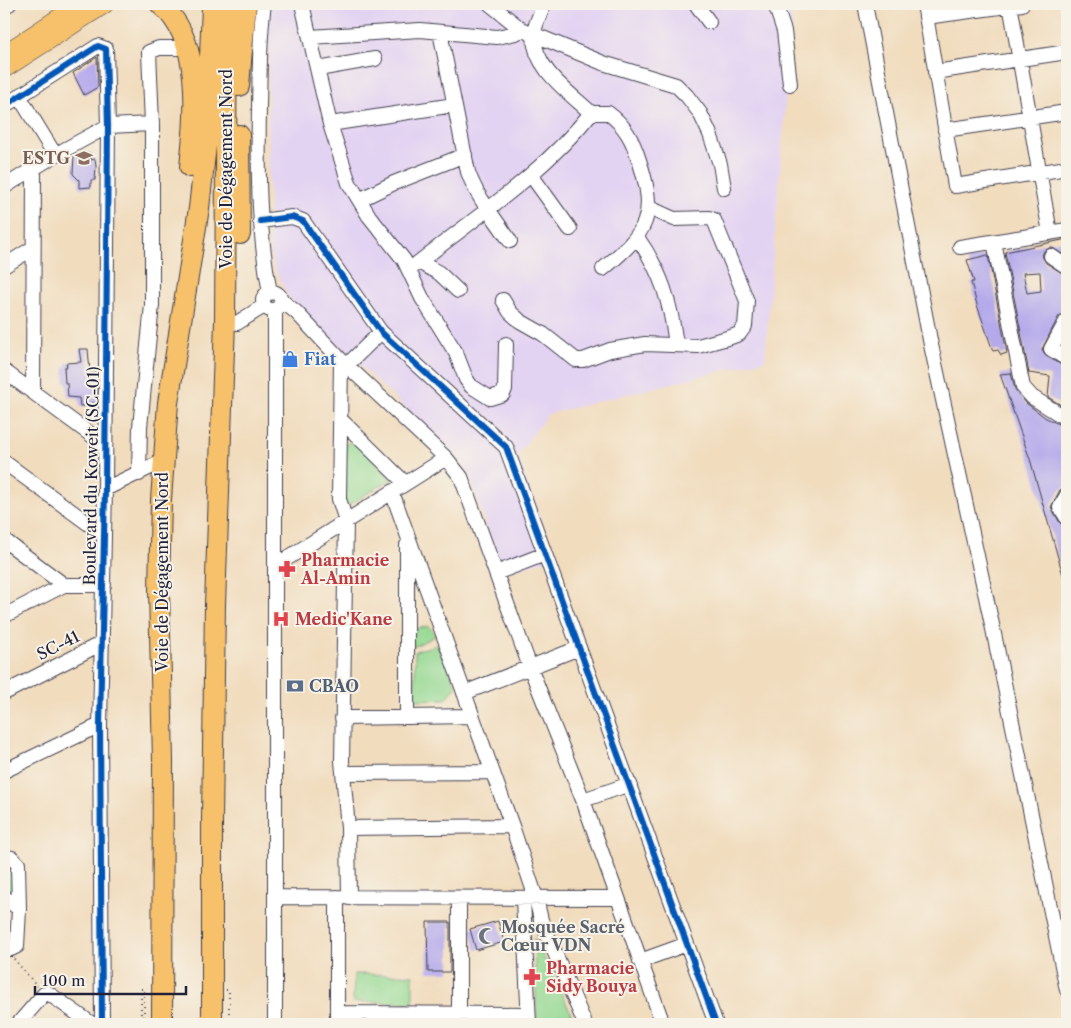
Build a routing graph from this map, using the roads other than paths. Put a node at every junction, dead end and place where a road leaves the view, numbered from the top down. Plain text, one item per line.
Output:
1 (9, 4) edge
2 (80, 4) edge
3 (105, 4) edge
4 (160, 4) edge
5 (212, 4) edge
6 (227, 4) edge
7 (246, 4) edge
8 (264, 4) edge
9 (302, 4) edge
10 (490, 4) edge
11 (544, 4) edge
12 (696, 4) edge
13 (775, 4) edge
14 (865, 4) edge
15 (1014, 4) edge
16 (4, 7) edge
17 (925, 10) edge
18 (709, 22) dead end
19 (528, 31) junction
20 (440, 32) junction
21 (310, 37) junction
22 (186, 48) junction
23 (1067, 52) edge
24 (4, 54) edge
25 (375, 59) dead end
26 (1020, 60) junction
27 (4, 69) edge
28 (318, 69) junction
29 (936, 72) junction
30 (790, 84) dead end
31 (19, 96) junction
32 (454, 105) junction
33 (4, 106) edge
34 (1067, 112) edge
35 (591, 113) junction
36 (1030, 118) junction
37 (152, 124) junction
38 (330, 124) junction
39 (108, 126) junction
40 (945, 130) junction
41 (55, 155) junction
42 (465, 155) junction
43 (1067, 168) edge
44 (34, 170) junction
45 (1040, 173) junction
46 (531, 175) junction
47 (4, 188) edge
48 (724, 188) dead end
49 (358, 200) junction
50 (650, 208) junction
51 (487, 210) junction
52 (260, 221) junction
53 (570, 229) dead end
54 (1067, 230) edge
55 (1050, 233) junction
56 (637, 237) junction
57 (510, 241) dead end
58 (994, 242) junction
59 (960, 247) dead end
60 (33, 248) junction
61 (1051, 256) dead end
62 (4, 266) edge
63 (414, 266) junction
64 (1067, 267) edge
65 (602, 269) dead end
66 (458, 291) dead end
67 (503, 300) dead end
68 (274, 306) junction
69 (1067, 320) edge
70 (231, 322) junction
71 (381, 332) junction
72 (506, 344) dead end
73 (676, 344) junction
74 (1067, 359) edge
75 (344, 362) junction
76 (4, 371) edge
77 (33, 392) junction
78 (340, 419) junction
79 (1067, 419) edge
80 (105, 445) junction
81 (446, 458) junction
82 (4, 462) edge
83 (147, 470) junction
84 (405, 483) junction
85 (105, 489) junction
86 (392, 492) junction
87 (1067, 495) edge
88 (1067, 518) edge
89 (346, 521) junction
90 (104, 535) junction
91 (407, 535) junction
92 (4, 540) edge
93 (545, 554) junction
94 (274, 566) junction
95 (496, 573) junction
96 (64, 585) junction
97 (104, 585) junction
98 (159, 590) junction
99 (4, 615) edge
100 (102, 643) junction
101 (579, 648) junction
102 (530, 666) junction
103 (4, 693) edge
104 (464, 694) junction
105 (472, 716) junction
106 (407, 717) junction
107 (342, 718) junction
108 (100, 725) junction
109 (4, 771) edge
110 (492, 772) junction
111 (343, 773) junction
112 (630, 784) junction
113 (583, 800) junction
114 (512, 826) junction
115 (348, 828) junction
116 (4, 857) edge
117 (4, 897) edge
118 (276, 897) junction
119 (343, 898) junction
120 (459, 898) junction
121 (530, 898) junction
122 (617, 898) junction
123 (19, 909) junction
124 (687, 944) junction
125 (5, 948) edge
126 (640, 961) junction
127 (1067, 990) edge
128 (459, 1014) junction
129 (337, 1019) edge
130 (443, 1019) edge
131 (528, 1019) edge
132 (18, 1024) edge
133 (92, 1024) edge
134 (102, 1024) edge
135 (162, 1024) edge
136 (212, 1024) edge
137 (275, 1024) edge
138 (585, 1024) edge
139 (663, 1024) edge
140 (716, 1024) edge

1 - 16 street
2 - 24 main road
3 - 27 main road
4 - 22 highway
5 - 98 highway, Voie de Dégagement Nord
6 - 70 highway, Voie de Dégagement Nord
7 - 70 highway
8 - 52 street
9 - 21 street
10 - 19 street
11 - 19 street
12 - 18 street
13 - 30 street
14 - 127 street
15 - 17 street
15 - 26 street
17 - 29 street
19 - 20 street
19 - 35 street
19 - 48 street
20 - 21 street
20 - 32 street
21 - 28 street
22 - 37 street
22 - 83 highway
23 - 26 street
25 - 28 street
26 - 29 street
26 - 36 street
28 - 38 street
29 - 40 street
31 - 33 street, Boulevard du Koweit (SC-01)
31 - 39 street, Boulevard du Koweit (SC-01)
31 - 41 street
32 - 38 street
32 - 42 street
34 - 36 street
35 - 46 street
35 - 50 street
36 - 40 street
36 - 45 street
37 - 39 street
37 - 83 street
38 - 49 street
39 - 41 street
39 - 80 street, Boulevard du Koweit (SC-01)
40 - 45 street
41 - 44 street
42 - 49 street
42 - 51 street
43 - 45 street
44 - 47 street
44 - 60 street
45 - 55 street
46 - 51 street
46 - 53 street
49 - 63 street
50 - 56 street
50 - 73 street
51 - 57 street
51 - 63 street
52 - 68 street
52 - 71 street
54 - 55 street
55 - 58 street
56 - 65 street
56 - 73 street
58 - 59 street
58 - 79 street
60 - 62 street
60 - 77 street
61 - 64 street
63 - 66 street
63 - 72 street
67 - 73 street
68 - 70 street
68 - 75 street
68 - 94 street
69 - 74 street
70 - 136 highway, Voie de Dégagement Nord
71 - 75 street
71 - 93 street
75 - 78 street
75 - 81 street
76 - 77 street
77 - 80 street
78 - 84 street
78 - 89 street
80 - 85 street, Boulevard du Koweit (SC-01)
81 - 84 street
81 - 95 street
82 - 90 street
83 - 85 street
83 - 98 highway
84 - 86 street
85 - 90 street, Boulevard du Koweit (SC-01)
86 - 89 street
86 - 91 street
87 - 88 street
89 - 94 street
89 - 107 street
90 - 97 street, Boulevard du Koweit (SC-01)
91 - 104 street
91 - 106 street
92 - 96 street
93 - 95 street
93 - 101 street
94 - 118 street
95 - 102 street
96 - 97 street
96 - 99 street
97 - 100 street, Boulevard du Koweit (SC-01)
98 - 135 highway, Voie de Dégagement Nord
100 - 103 street, SC-41
100 - 108 street, Boulevard du Koweit (SC-01)
101 - 102 street
101 - 112 street
102 - 104 street
102 - 113 street
104 - 105 street
105 - 106 street
105 - 110 street
106 - 107 street
107 - 111 street
108 - 109 street
108 - 134 street, Boulevard du Koweit (SC-01)
110 - 111 street
110 - 114 street
111 - 115 street
112 - 113 street
112 - 124 street
113 - 122 street
114 - 115 street
114 - 121 street
115 - 119 street
116 - 123 street
117 - 123 street
118 - 119 street
118 - 137 street
119 - 120 street
119 - 129 street
120 - 121 street
120 - 128 street
121 - 122 street
121 - 131 street
121 - 138 street
122 - 126 street
123 - 125 street
124 - 126 street
124 - 140 street
126 - 139 street
128 - 130 street
128 - 131 street
129 - 130 street
132 - 133 street

